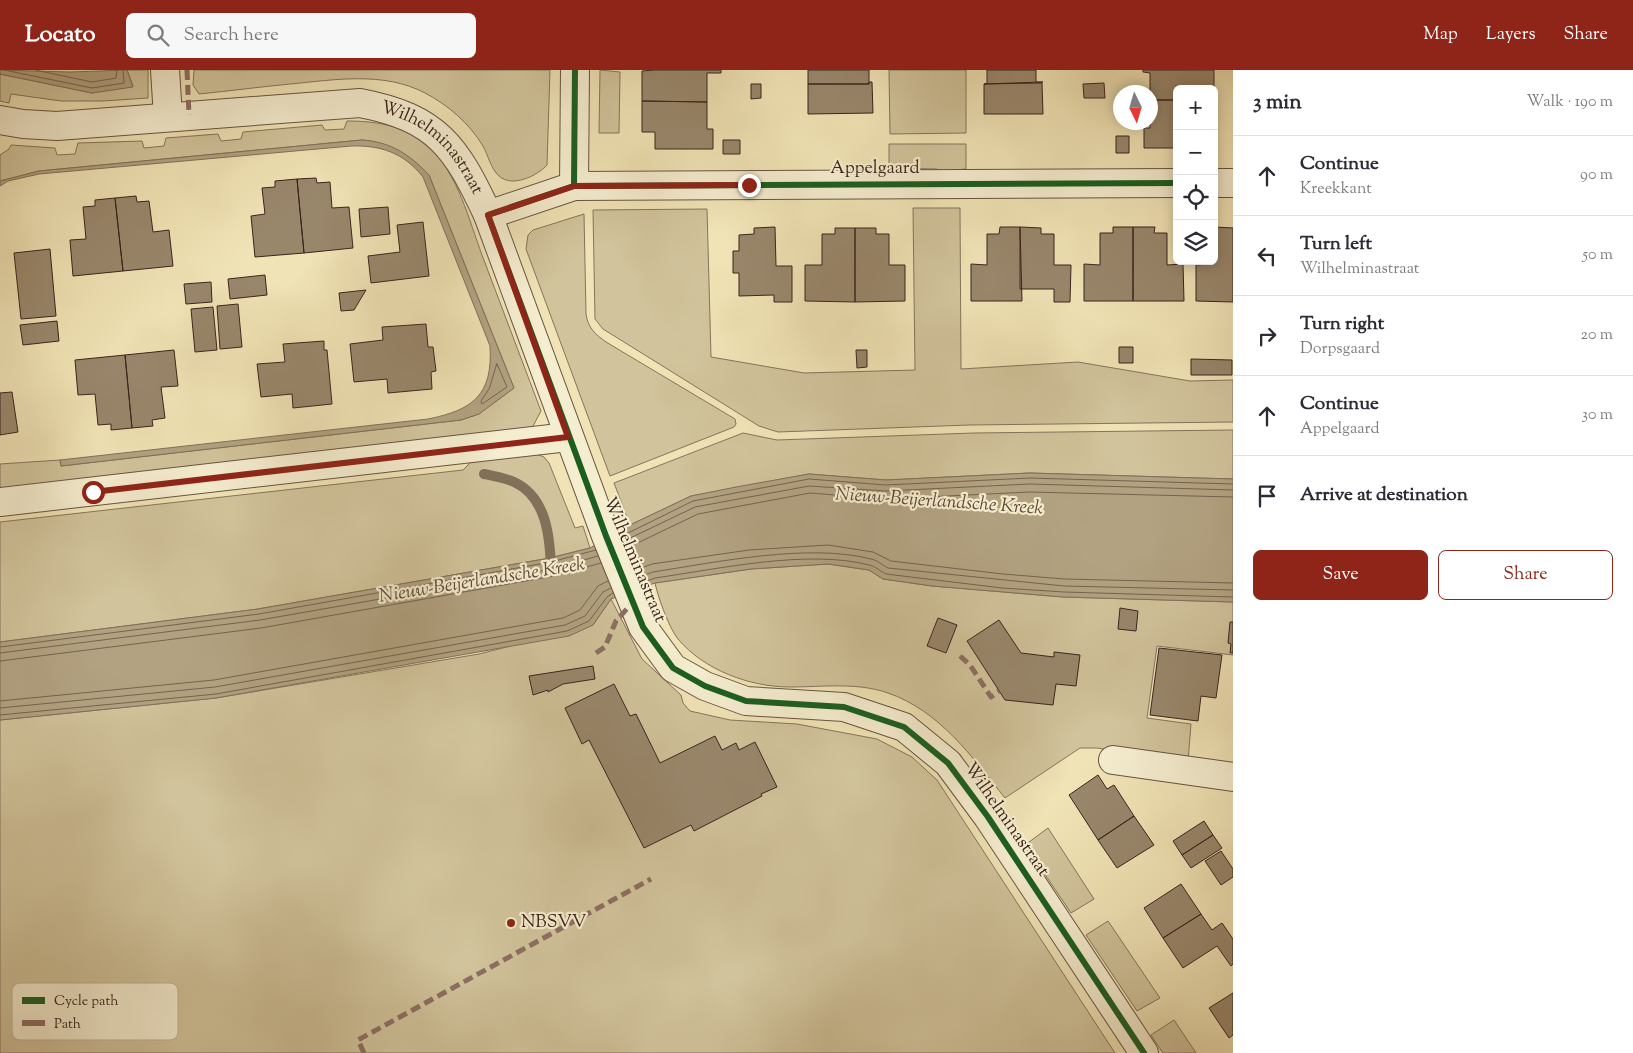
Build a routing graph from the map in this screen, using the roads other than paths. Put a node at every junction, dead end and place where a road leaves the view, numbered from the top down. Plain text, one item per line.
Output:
1 (165, 70) edge
2 (575, 70) edge
3 (168, 117) junction
4 (0, 120) edge
5 (1173, 183) edge
6 (1218, 183) edge
7 (1233, 183) edge
8 (574, 186) junction
9 (488, 215) junction
10 (568, 437) junction
11 (0, 502) edge
12 (1113, 760) dead end
13 (1233, 777) edge
14 (1144, 1053) edge

1 - 3 street
2 - 8 street
3 - 4 street, Wilhelminastraat
3 - 9 street, Wilhelminastraat
5 - 8 street, Appelgaard
6 - 7 street
8 - 9 street, Appelgaard
9 - 10 street, Wilhelminastraat
10 - 11 street
10 - 14 street, Wilhelminastraat
12 - 13 street

